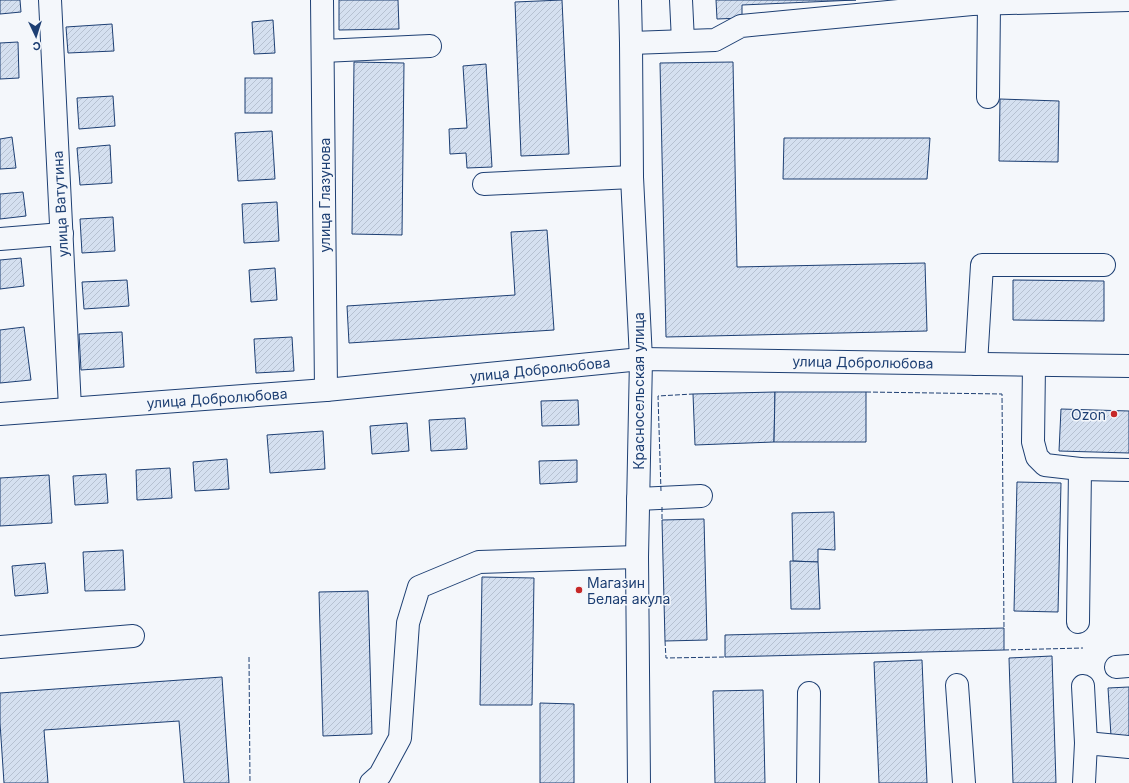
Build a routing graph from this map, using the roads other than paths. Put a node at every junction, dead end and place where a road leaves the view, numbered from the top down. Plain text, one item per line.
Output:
1 (50, 0) edge
2 (322, 0) edge
3 (630, 0) edge
4 (681, 0) edge
5 (1129, 0) edge
6 (935, 4) edge
7 (989, 4) junction
8 (683, 41) junction
9 (631, 43) junction
10 (430, 46) dead end
11 (323, 51) junction
12 (988, 97) dead end
13 (632, 177) junction
14 (484, 184) dead end
15 (62, 234) junction
16 (0, 239) edge
17 (1104, 265) dead end
18 (641, 359) junction
19 (976, 364) junction
20 (1034, 365) junction
21 (1129, 366) edge
22 (326, 390) junction
23 (70, 408) junction
24 (0, 414) edge
25 (1080, 469) junction
26 (1129, 470) edge
27 (701, 496) dead end
28 (638, 499) junction
29 (637, 557) junction
30 (1078, 622) dead end
31 (133, 636) dead end
32 (0, 647) edge
33 (957, 685) dead end
34 (1083, 686) dead end
35 (809, 693) dead end
36 (1086, 743) junction
37 (1129, 747) edge
38 (371, 783) edge
39 (639, 783) edge
40 (808, 783) edge
41 (964, 783) edge
42 (1084, 783) edge

1 - 15 street, улица Ватутина
2 - 11 street, улица Глазунова
3 - 9 street, Красносельская улица
4 - 8 street
5 - 7 street
6 - 7 street
6 - 8 street
7 - 12 street
8 - 9 street
9 - 13 street, Красносельская улица
10 - 11 street
11 - 22 street, улица Глазунова
13 - 14 street
13 - 18 street, Красносельская улица
15 - 16 street
15 - 23 street, улица Ватутина
17 - 19 street
18 - 19 street, улица Добролюбова
18 - 22 street, улица Добролюбова
18 - 28 street, Красносельская улица
19 - 20 street, улица Добролюбова
20 - 21 street, улица Добролюбова
20 - 25 street
22 - 23 street, улица Добролюбова
23 - 24 street, улица Добролюбова
25 - 26 street
25 - 30 street
27 - 28 street
28 - 29 street, Красносельская улица
29 - 38 street
29 - 39 street, Красносельская улица
31 - 32 street
33 - 41 street
34 - 36 street
35 - 40 street
36 - 37 street
36 - 42 street

